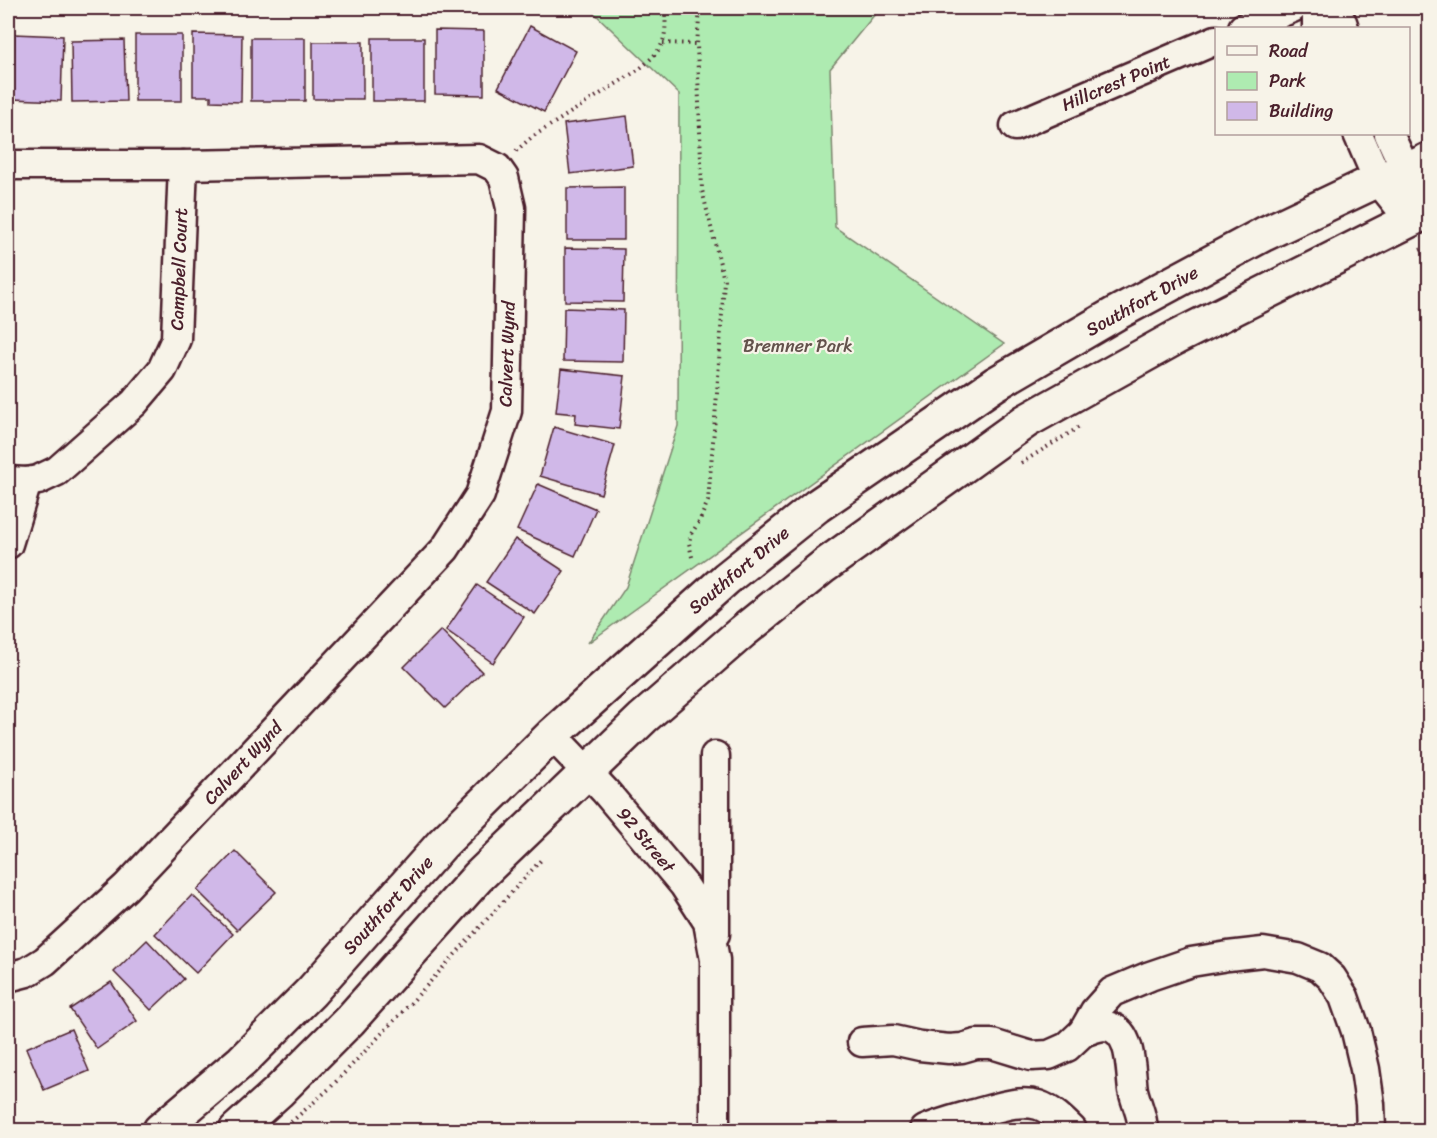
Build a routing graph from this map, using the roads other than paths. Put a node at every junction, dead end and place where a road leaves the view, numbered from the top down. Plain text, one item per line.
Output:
1 (1292, 8) edge
2 (1317, 8) edge
3 (1327, 8) edge
4 (1245, 27) edge
5 (1317, 27) edge
6 (1344, 27) edge
7 (1215, 40) edge
8 (1015, 126) dead end
9 (1359, 135) edge
10 (1389, 135) edge
11 (8, 165) edge
12 (183, 165) junction
13 (1405, 170) edge
14 (1420, 227) edge
15 (17, 481) edge
16 (8, 544) edge
17 (552, 735) junction
18 (715, 756) dead end
19 (587, 772) junction
20 (715, 960) junction
21 (8, 977) edge
22 (1083, 1032) junction
23 (862, 1041) dead end
24 (160, 1131) edge
25 (236, 1131) edge
26 (715, 1131) edge
27 (925, 1131) edge
28 (1072, 1131) edge
29 (1143, 1131) edge
30 (1371, 1131) edge

1 - 4 street
2 - 5 street
3 - 6 street
7 - 8 street, Hillcrest Point
9 - 13 street
10 - 13 street
11 - 12 street
12 - 15 street, Campbell Court
12 - 21 street, Calvert Wynd
13 - 14 street
13 - 17 main road, Southfort Drive
14 - 19 main road
15 - 16 street, Campbell Court
17 - 19 street, 92 Street
17 - 24 main road, Southfort Drive
18 - 20 street, 92 Street
19 - 20 street, 92 Street
19 - 25 main road
20 - 26 street, 92 Street
22 - 23 street
22 - 29 street
22 - 30 street
27 - 28 street

